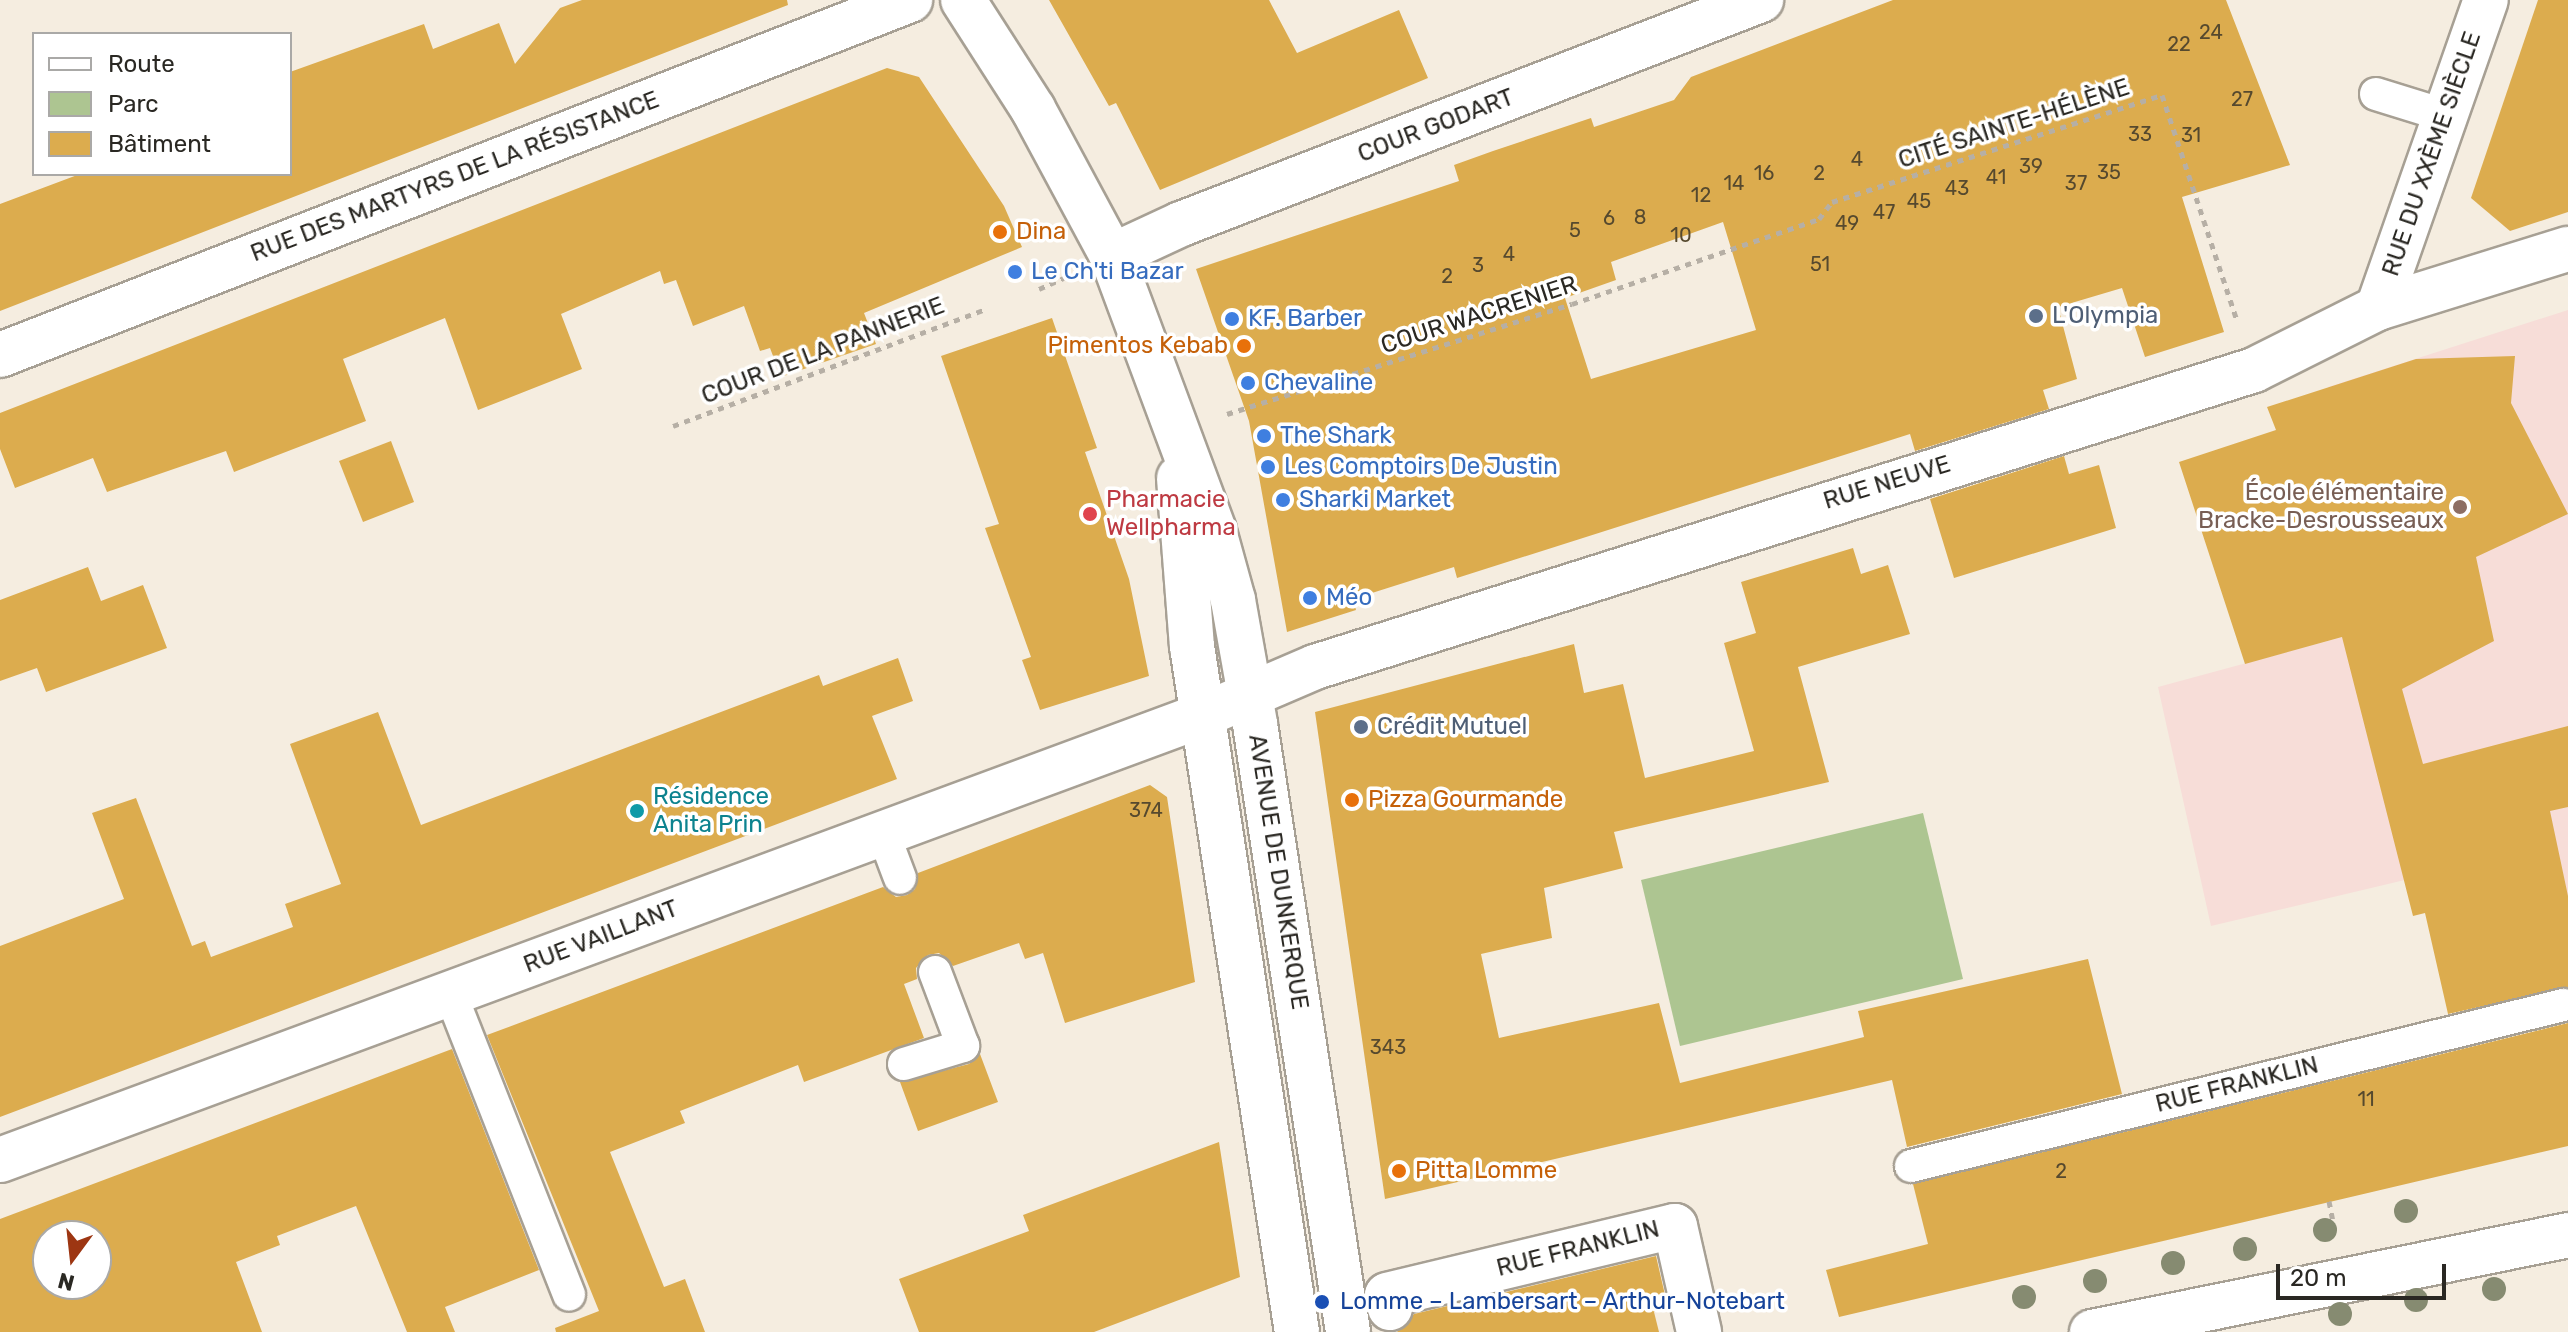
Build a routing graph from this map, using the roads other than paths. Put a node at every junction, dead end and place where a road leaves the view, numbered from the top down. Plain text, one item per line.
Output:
1 (910, 0) edge
2 (963, 0) edge
3 (1761, 0) edge
4 (2486, 0) edge
5 (2376, 94) dead end
6 (2444, 115) junction
7 (2568, 249) edge
8 (1112, 256) junction
9 (2378, 308) junction
10 (0, 355) edge
11 (1174, 420) junction
12 (1250, 694) junction
13 (1203, 715) junction
14 (882, 830) junction
15 (900, 878) dead end
16 (935, 972) dead end
17 (451, 995) junction
18 (2563, 1005) dead end
19 (904, 1064) dead end
20 (0, 1160) edge
21 (1911, 1166) dead end
22 (2568, 1235) edge
23 (569, 1295) dead end
24 (1390, 1308) dead end
25 (1297, 1332) edge
26 (1348, 1332) edge
27 (1699, 1332) edge
28 (2092, 1332) edge

1 - 10 street, RUE DES MARTYRS DE LA RÉSISTANCE
2 - 8 street, AVENUE DE DUNKERQUE
3 - 8 street, COUR GODART
4 - 6 street, RUE DU XXÈME SIÈCLE
5 - 6 lane
6 - 9 street, RUE DU XXÈME SIÈCLE
7 - 9 street, RUE NEUVE
8 - 11 street, AVENUE DE DUNKERQUE
9 - 12 street, RUE NEUVE
11 - 12 street, AVENUE DE DUNKERQUE
11 - 13 street, AVENUE DE DUNKERQUE
12 - 13 street, RUE NEUVE
12 - 26 street, AVENUE DE DUNKERQUE
13 - 14 street, RUE VAILLANT
13 - 25 street, AVENUE DE DUNKERQUE
14 - 15 lane
14 - 17 street, RUE VAILLANT
16 - 19 lane
17 - 20 street, RUE VAILLANT
17 - 23 lane
18 - 21 lane, RUE FRANKLIN
22 - 28 street
24 - 27 street, RUE FRANKLIN

